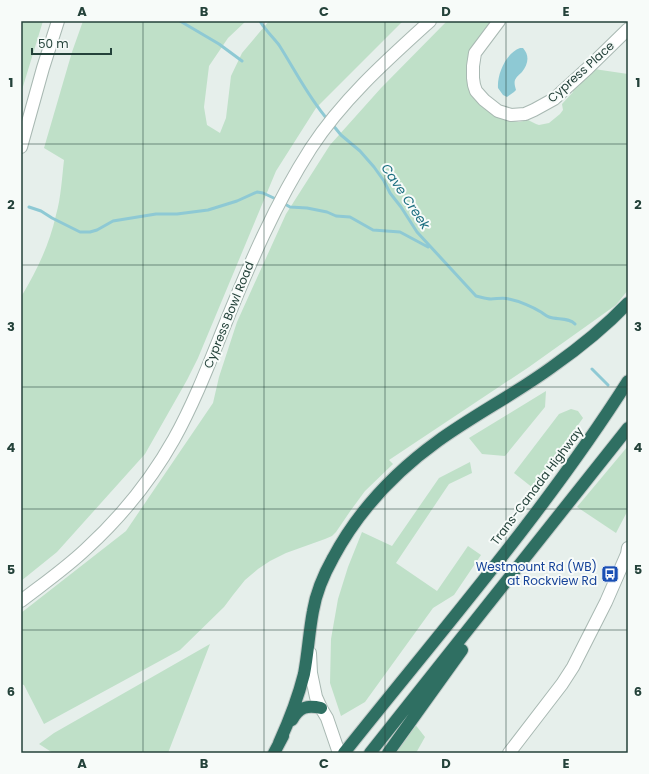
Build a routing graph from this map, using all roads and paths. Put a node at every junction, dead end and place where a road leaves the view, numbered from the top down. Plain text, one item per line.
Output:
1 (58, 21) edge
2 (430, 21) edge
3 (499, 21) edge
4 (628, 29) edge
5 (21, 147) edge
6 (628, 303) edge
7 (628, 382) edge
8 (628, 428) edge
9 (628, 552) edge
10 (518, 568) junction
11 (21, 601) edge
12 (311, 626) junction
13 (321, 708) junction
14 (276, 748) edge
15 (339, 753) edge
16 (344, 753) edge
17 (370, 753) edge
18 (388, 753) edge
19 (509, 753) edge

1 - 5 street
2 - 11 street, Cypress Bowl Road
3 - 4 street, Cypress Place
6 - 12 highway
7 - 16 highway, Trans-Canada Highway
8 - 10 highway
9 - 19 street
10 - 17 highway
10 - 18 highway
12 - 13 street
12 - 14 highway
13 - 14 highway
13 - 15 street

